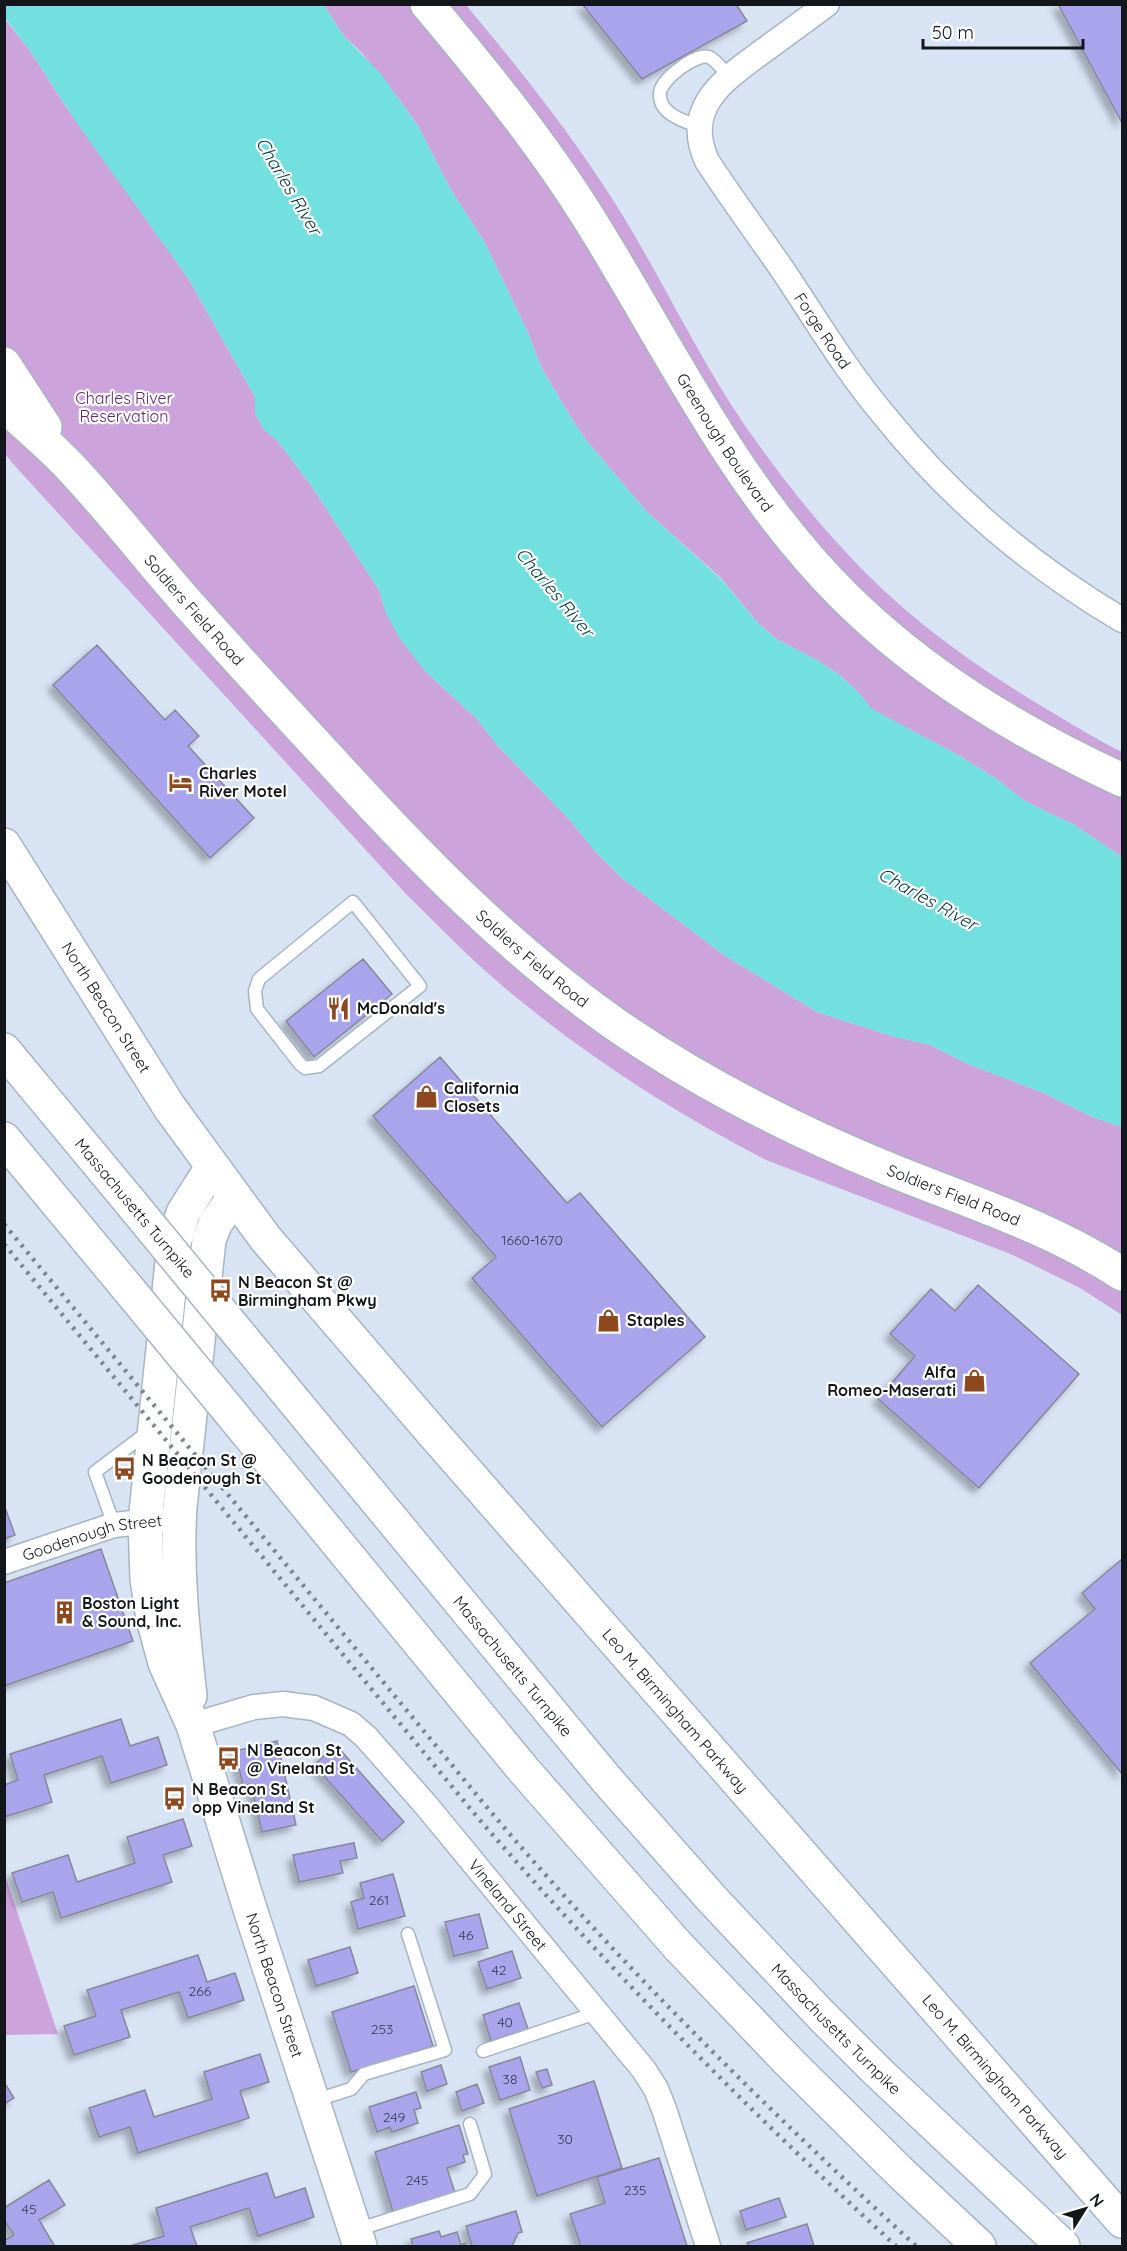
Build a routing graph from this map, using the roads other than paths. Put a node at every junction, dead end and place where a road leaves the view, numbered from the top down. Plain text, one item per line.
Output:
1 (427, 4) edge
2 (827, 4) edge
3 (729, 77) junction
4 (699, 126) junction
5 (4, 364) edge
6 (4, 405) edge
7 (72, 469) junction
8 (1122, 620) edge
9 (1122, 780) edge
10 (4, 846) edge
11 (259, 979) joint
12 (4, 1050) edge
13 (4, 1139) edge
14 (212, 1167) junction
15 (234, 1197) junction
16 (1122, 1274) edge
17 (154, 1428) junction
18 (180, 1518) junction
19 (129, 1523) junction
20 (4, 1562) edge
21 (193, 1725) junction
22 (408, 1934) dead end
23 (597, 2013) junction
24 (483, 2051) dead end
25 (312, 2101) junction
26 (470, 2124) dead end
27 (1122, 2221) edge
28 (357, 2238) edge
29 (708, 2247) edge
30 (979, 2247) edge
31 (1063, 2247) edge

1 - 9 main road, Greenough Boulevard
2 - 3 street
3 - 4 street
3 - 4 lane
4 - 8 street, Forge Road
5 - 7 main road, Soldiers Field Road
6 - 7 main road, Soldiers Field Road
7 - 16 main road, Soldiers Field Road
10 - 14 main road, North Beacon Street
11 - 11 lane
12 - 31 main road, Massachusetts Turnpike, bridge
13 - 30 main road, bridge
14 - 15 main road, North Beacon Street
14 - 17 main road, North Beacon Street
15 - 18 main road, North Beacon Street
15 - 27 main road, Leo M. Birmingham Parkway
17 - 19 main road, North Beacon Street
17 - 19 lane
18 - 19 street, Goodenough Street
18 - 21 main road, North Beacon Street
19 - 20 street, Goodenough Street
19 - 21 main road, North Beacon Street
21 - 23 street, Vineland Street
21 - 25 main road, North Beacon Street
22 - 25 lane
23 - 24 lane
23 - 29 street, Vineland Street
25 - 28 main road, North Beacon Street
26 - 28 lane

